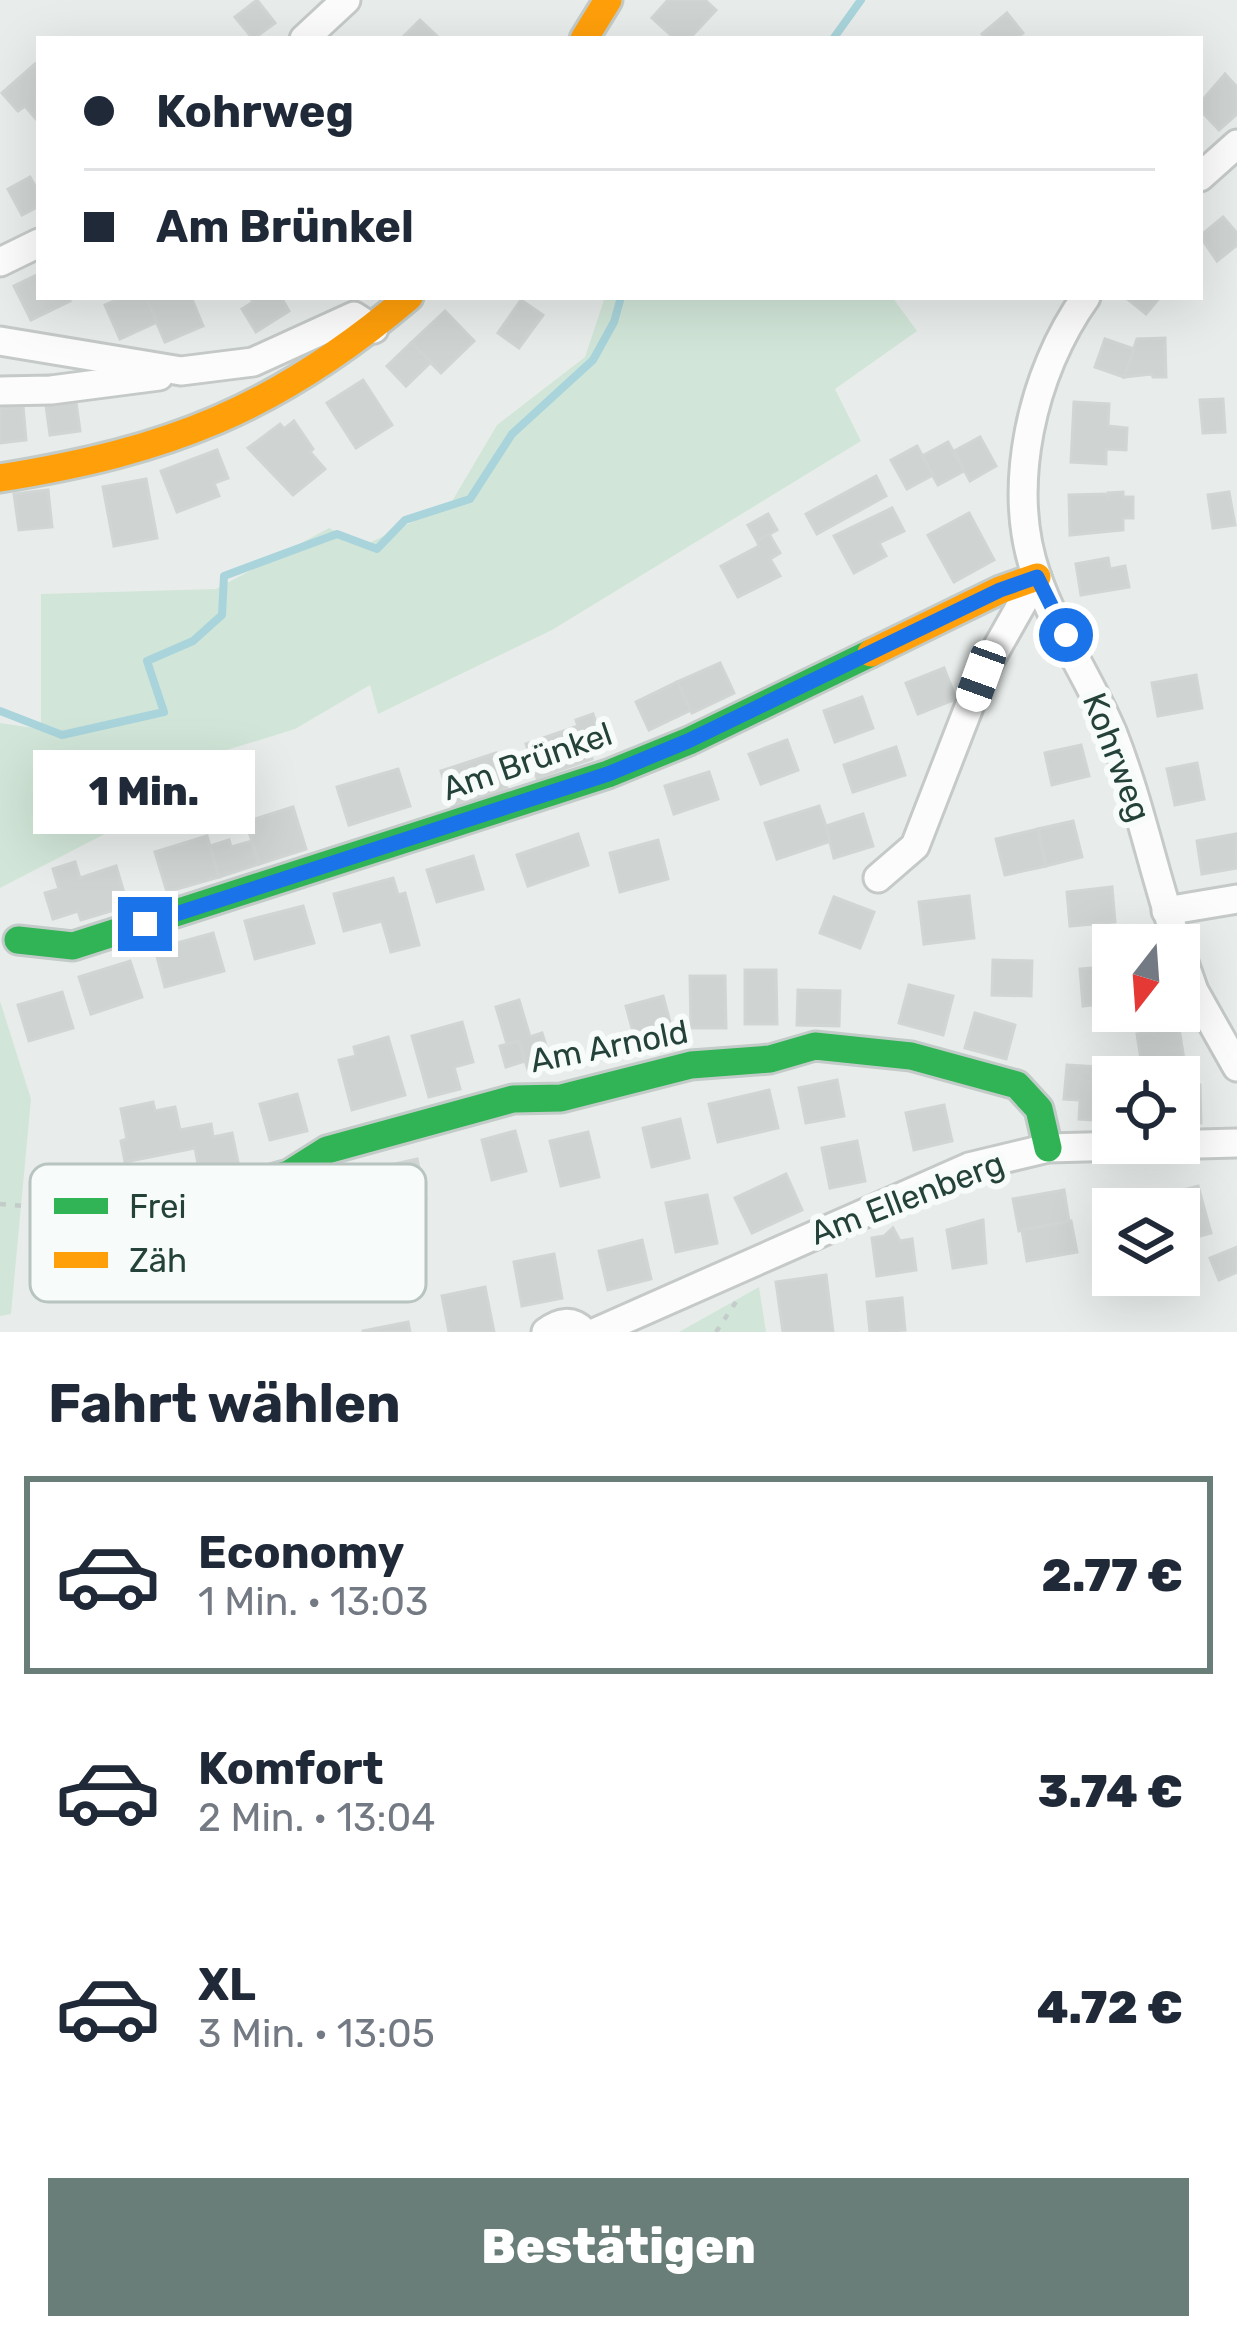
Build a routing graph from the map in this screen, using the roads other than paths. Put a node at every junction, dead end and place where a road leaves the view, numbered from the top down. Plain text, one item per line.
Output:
1 (346, 0) edge
2 (608, 0) edge
3 (307, 36) edge
4 (586, 36) edge
5 (1237, 144) edge
6 (1203, 174) edge
7 (36, 244) edge
8 (0, 262) edge
9 (406, 300) edge
10 (1084, 300) edge
11 (374, 329) junction
12 (0, 341) edge
13 (181, 371) junction
14 (0, 391) edge
15 (0, 478) edge
16 (1037, 577) junction
17 (878, 878) dead end
18 (1237, 899) edge
19 (1166, 911) junction
20 (1171, 924) edge
21 (18, 940) dead end
22 (1200, 1001) edge
23 (1237, 1066) edge
24 (1237, 1143) edge
25 (1048, 1148) junction
26 (305, 1164) edge
27 (546, 1332) edge
28 (584, 1332) edge
29 (596, 1332) edge

1 - 3 street
2 - 4 street
5 - 6 street
7 - 8 street
9 - 11 street
10 - 16 street, Kohrweg
11 - 13 street
11 - 15 street
12 - 13 street
13 - 14 street
16 - 17 street
16 - 19 street, Kohrweg
16 - 21 street, Am Brünkel
18 - 19 street
19 - 20 street, Kohrweg
22 - 23 street, Kohrweg
24 - 25 street, Am Ellenberg
25 - 26 street, Am Arnold
25 - 29 street, Am Ellenberg
27 - 28 street

